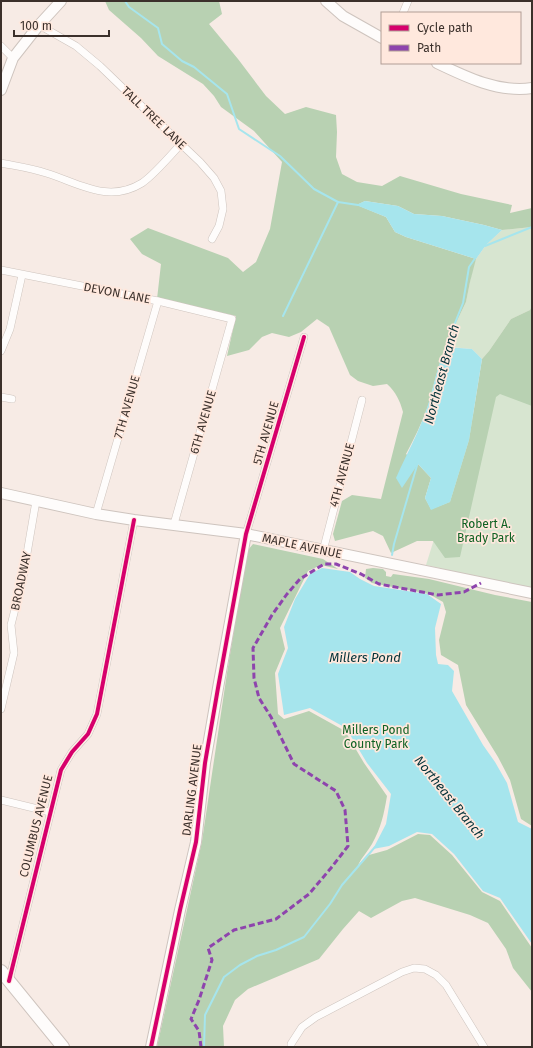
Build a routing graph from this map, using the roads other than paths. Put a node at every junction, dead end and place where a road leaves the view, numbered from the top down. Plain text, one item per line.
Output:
1 (326, 1) edge
2 (408, 1) edge
3 (57, 2) edge
4 (403, 12) edge
5 (39, 26) junction
6 (381, 37) edge
7 (1, 46) edge
8 (13, 58) junction
9 (439, 64) edge
10 (532, 88) edge
11 (1, 90) edge
12 (181, 144) junction
13 (1, 163) edge
14 (212, 239) dead end
15 (1, 270) edge
16 (22, 274) junction
17 (158, 301) junction
18 (232, 319) joint
19 (304, 336) dead end
20 (1, 350) edge
21 (1, 397) edge
22 (12, 399) dead end
23 (362, 400) dead end
24 (1, 493) edge
25 (36, 501) junction
26 (96, 514) junction
27 (134, 520) junction
28 (174, 524) junction
29 (246, 534) junction
30 (323, 551) junction
31 (532, 593) edge
32 (1, 709) edge
33 (1, 800) edge
34 (50, 812) junction
35 (1, 971) edge
36 (9, 981) junction
37 (64, 1047) edge
38 (151, 1047) edge
39 (291, 1047) edge
40 (484, 1047) edge

1 - 6 street
2 - 4 street
3 - 5 street
5 - 8 street
5 - 12 street, TALL TREE LANE
7 - 8 street
8 - 11 street
9 - 10 street
12 - 13 street
12 - 14 street, TALL TREE LANE
15 - 16 street, DEVON LANE
16 - 17 street, DEVON LANE
16 - 20 street
17 - 18 street, DEVON LANE
17 - 26 street, 7TH AVENUE
18 - 28 street, 6TH AVENUE
19 - 29 street, 5TH AVENUE
21 - 22 street
23 - 30 street, 4TH AVENUE
24 - 25 street, MAPLE AVENUE
25 - 26 street, MAPLE AVENUE
25 - 32 street, BROADWAY
26 - 27 street, MAPLE AVENUE
27 - 28 street, MAPLE AVENUE
27 - 34 street, COLUMBUS AVENUE
28 - 29 street, MAPLE AVENUE
29 - 30 street, MAPLE AVENUE
29 - 38 street, DARLING AVENUE
30 - 31 street, MAPLE AVENUE
33 - 34 street
34 - 36 street, COLUMBUS AVENUE
35 - 36 main road
36 - 37 main road
39 - 40 street

